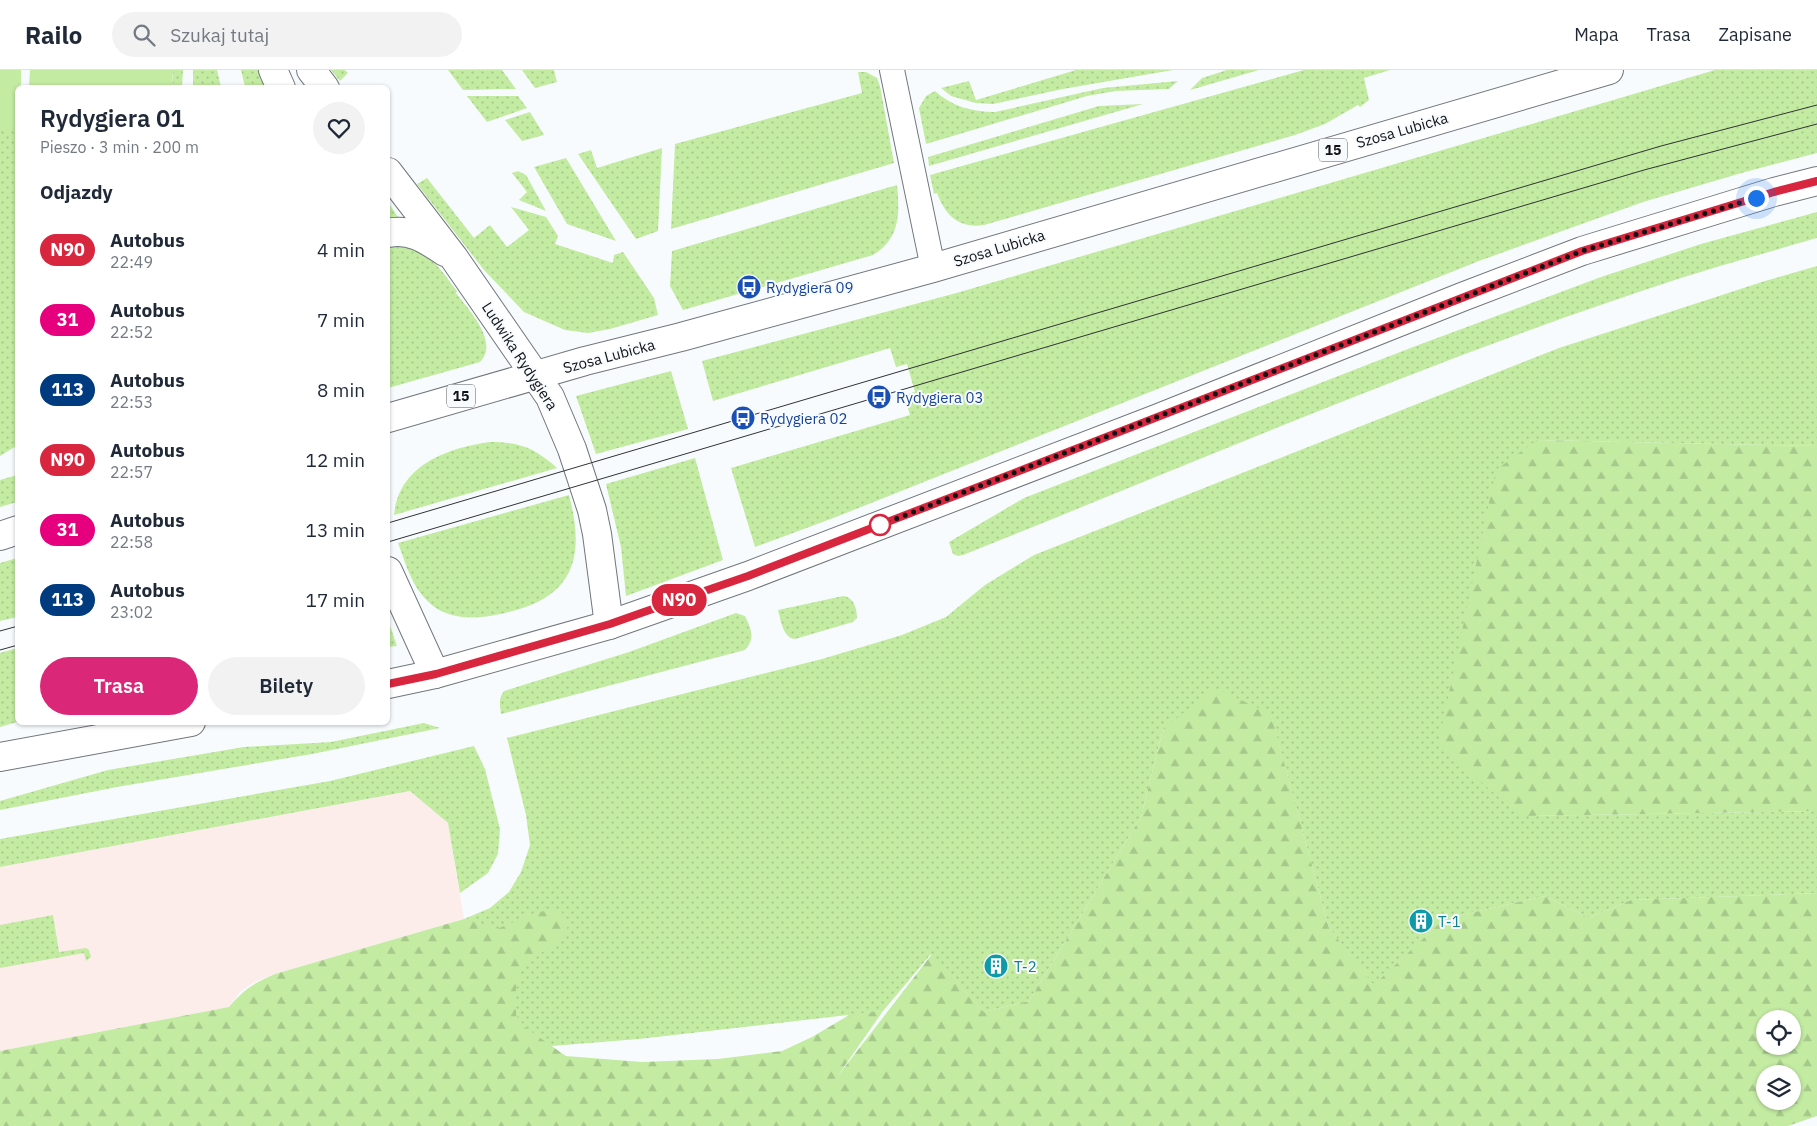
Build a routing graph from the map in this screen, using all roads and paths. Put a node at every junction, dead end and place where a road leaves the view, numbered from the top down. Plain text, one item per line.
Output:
1 (273, 70) edge
2 (311, 70) edge
3 (892, 70) edge
4 (1608, 70) edge
5 (279, 85) edge
6 (323, 85) edge
7 (390, 175) edge
8 (1817, 181) edge
9 (390, 232) edge
10 (454, 258) junction
11 (933, 268) junction
12 (536, 375) junction
13 (390, 417) edge
14 (15, 531) edge
15 (0, 536) edge
16 (390, 575) edge
17 (610, 624) junction
18 (436, 674) junction
19 (390, 684) edge
20 (175, 725) edge
21 (0, 757) edge

1 - 5 main road
2 - 6 main road
3 - 11 street
4 - 11 main road, Szosa Lubicka / 15
7 - 10 main road, Ludwika Rydygiera
8 - 17 main road
9 - 10 main road
10 - 12 main road, Ludwika Rydygiera
11 - 12 main road, Szosa Lubicka / 15
12 - 13 main road, Szosa Lubicka / 15
12 - 17 main road, Ludwika Rydygiera
14 - 15 main road
16 - 18 main road
17 - 18 main road
18 - 19 main road
20 - 21 main road

